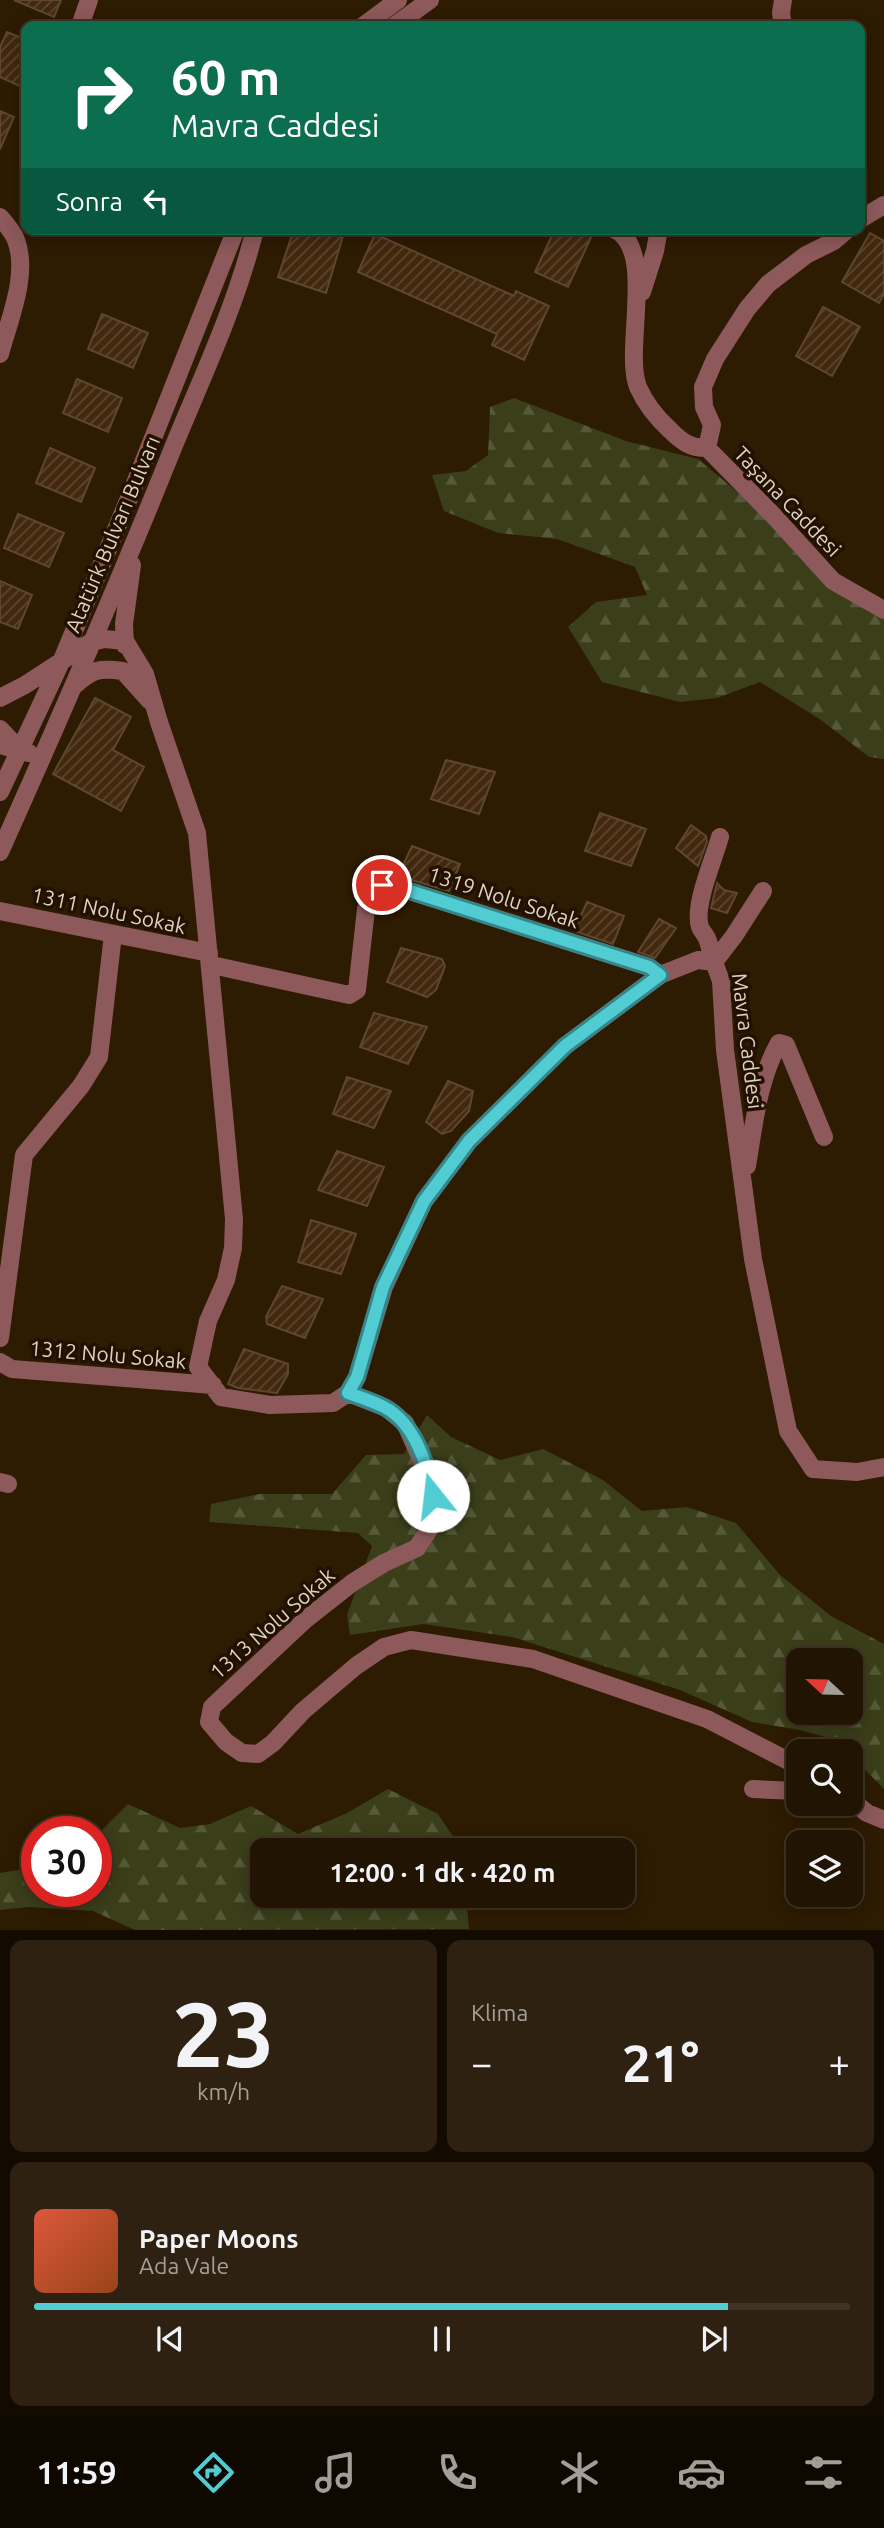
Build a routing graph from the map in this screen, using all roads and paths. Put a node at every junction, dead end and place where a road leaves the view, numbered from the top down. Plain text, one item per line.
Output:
1 (89, 0) edge
2 (398, 0) edge
3 (430, 0) edge
4 (783, 0) edge
5 (82, 21) edge
6 (370, 21) edge
7 (401, 21) edge
8 (782, 21) edge
9 (884, 205) edge
10 (865, 216) edge
11 (0, 217) edge
12 (21, 231) edge
13 (234, 235) edge
14 (253, 235) edge
15 (622, 235) edge
16 (658, 235) edge
17 (841, 235) edge
18 (636, 309) junction
19 (0, 354) edge
20 (707, 448) junction
21 (133, 547) junction
22 (884, 610) edge
23 (91, 642) junction
24 (125, 645) junction
25 (62, 660) junction
26 (74, 687) junction
27 (0, 698) edge
28 (157, 709) junction
29 (0, 729) edge
30 (0, 745) edge
31 (20, 750) junction
32 (42, 758) junction
33 (0, 792) edge
34 (720, 837) dead end
35 (0, 852) edge
36 (762, 891) dead end
37 (0, 911) edge
38 (113, 934) junction
39 (210, 959) junction
40 (714, 962) junction
41 (660, 975) junction
42 (824, 1137) dead end
43 (744, 1184) junction
44 (0, 1338) edge
45 (0, 1362) edge
46 (214, 1385) junction
47 (348, 1393) junction
48 (884, 1467) edge
49 (786, 1760) edge
50 (752, 1789) dead end
51 (786, 1790) edge
52 (863, 1810) edge
53 (884, 1819) edge

1 - 5 street
2 - 6 street
3 - 7 street
4 - 8 street
9 - 10 street
11 - 12 street
12 - 19 street
13 - 25 street, Atatürk Bulvarı Bulvarı
14 - 21 street, Atatürk Bulvarı Bulvarı
15 - 18 street, Taşana Caddesi
16 - 18 street
17 - 20 street
18 - 20 street, Taşana Caddesi
20 - 22 street, Taşana Caddesi
21 - 23 street, Atatürk Bulvarı Bulvarı
21 - 24 street
23 - 24 street
23 - 25 street
23 - 26 street, Atatürk Bulvarı Bulvarı
24 - 28 street
25 - 27 street
25 - 31 street, Atatürk Bulvarı Bulvarı
26 - 28 street
26 - 32 street, Atatürk Bulvarı Bulvarı
28 - 39 street
29 - 31 street
30 - 31 street
31 - 32 street
31 - 33 street, Atatürk Bulvarı Bulvarı
32 - 35 street, Atatürk Bulvarı Bulvarı
34 - 40 street
36 - 40 street
37 - 38 street, 1311 Nolu Sokak
38 - 39 street, 1311 Nolu Sokak
38 - 44 street, 1312 Nolu Sokak
39 - 41 street, 1319 Nolu Sokak
39 - 46 street
40 - 41 street, Mavra Caddesi
40 - 43 street, Mavra Caddesi
41 - 47 street, Mavra Caddesi
42 - 43 street
43 - 48 street, Mavra Caddesi
45 - 46 street, 1312 Nolu Sokak
46 - 47 street
47 - 49 street, 1313 Nolu Sokak
50 - 51 street
52 - 53 street

